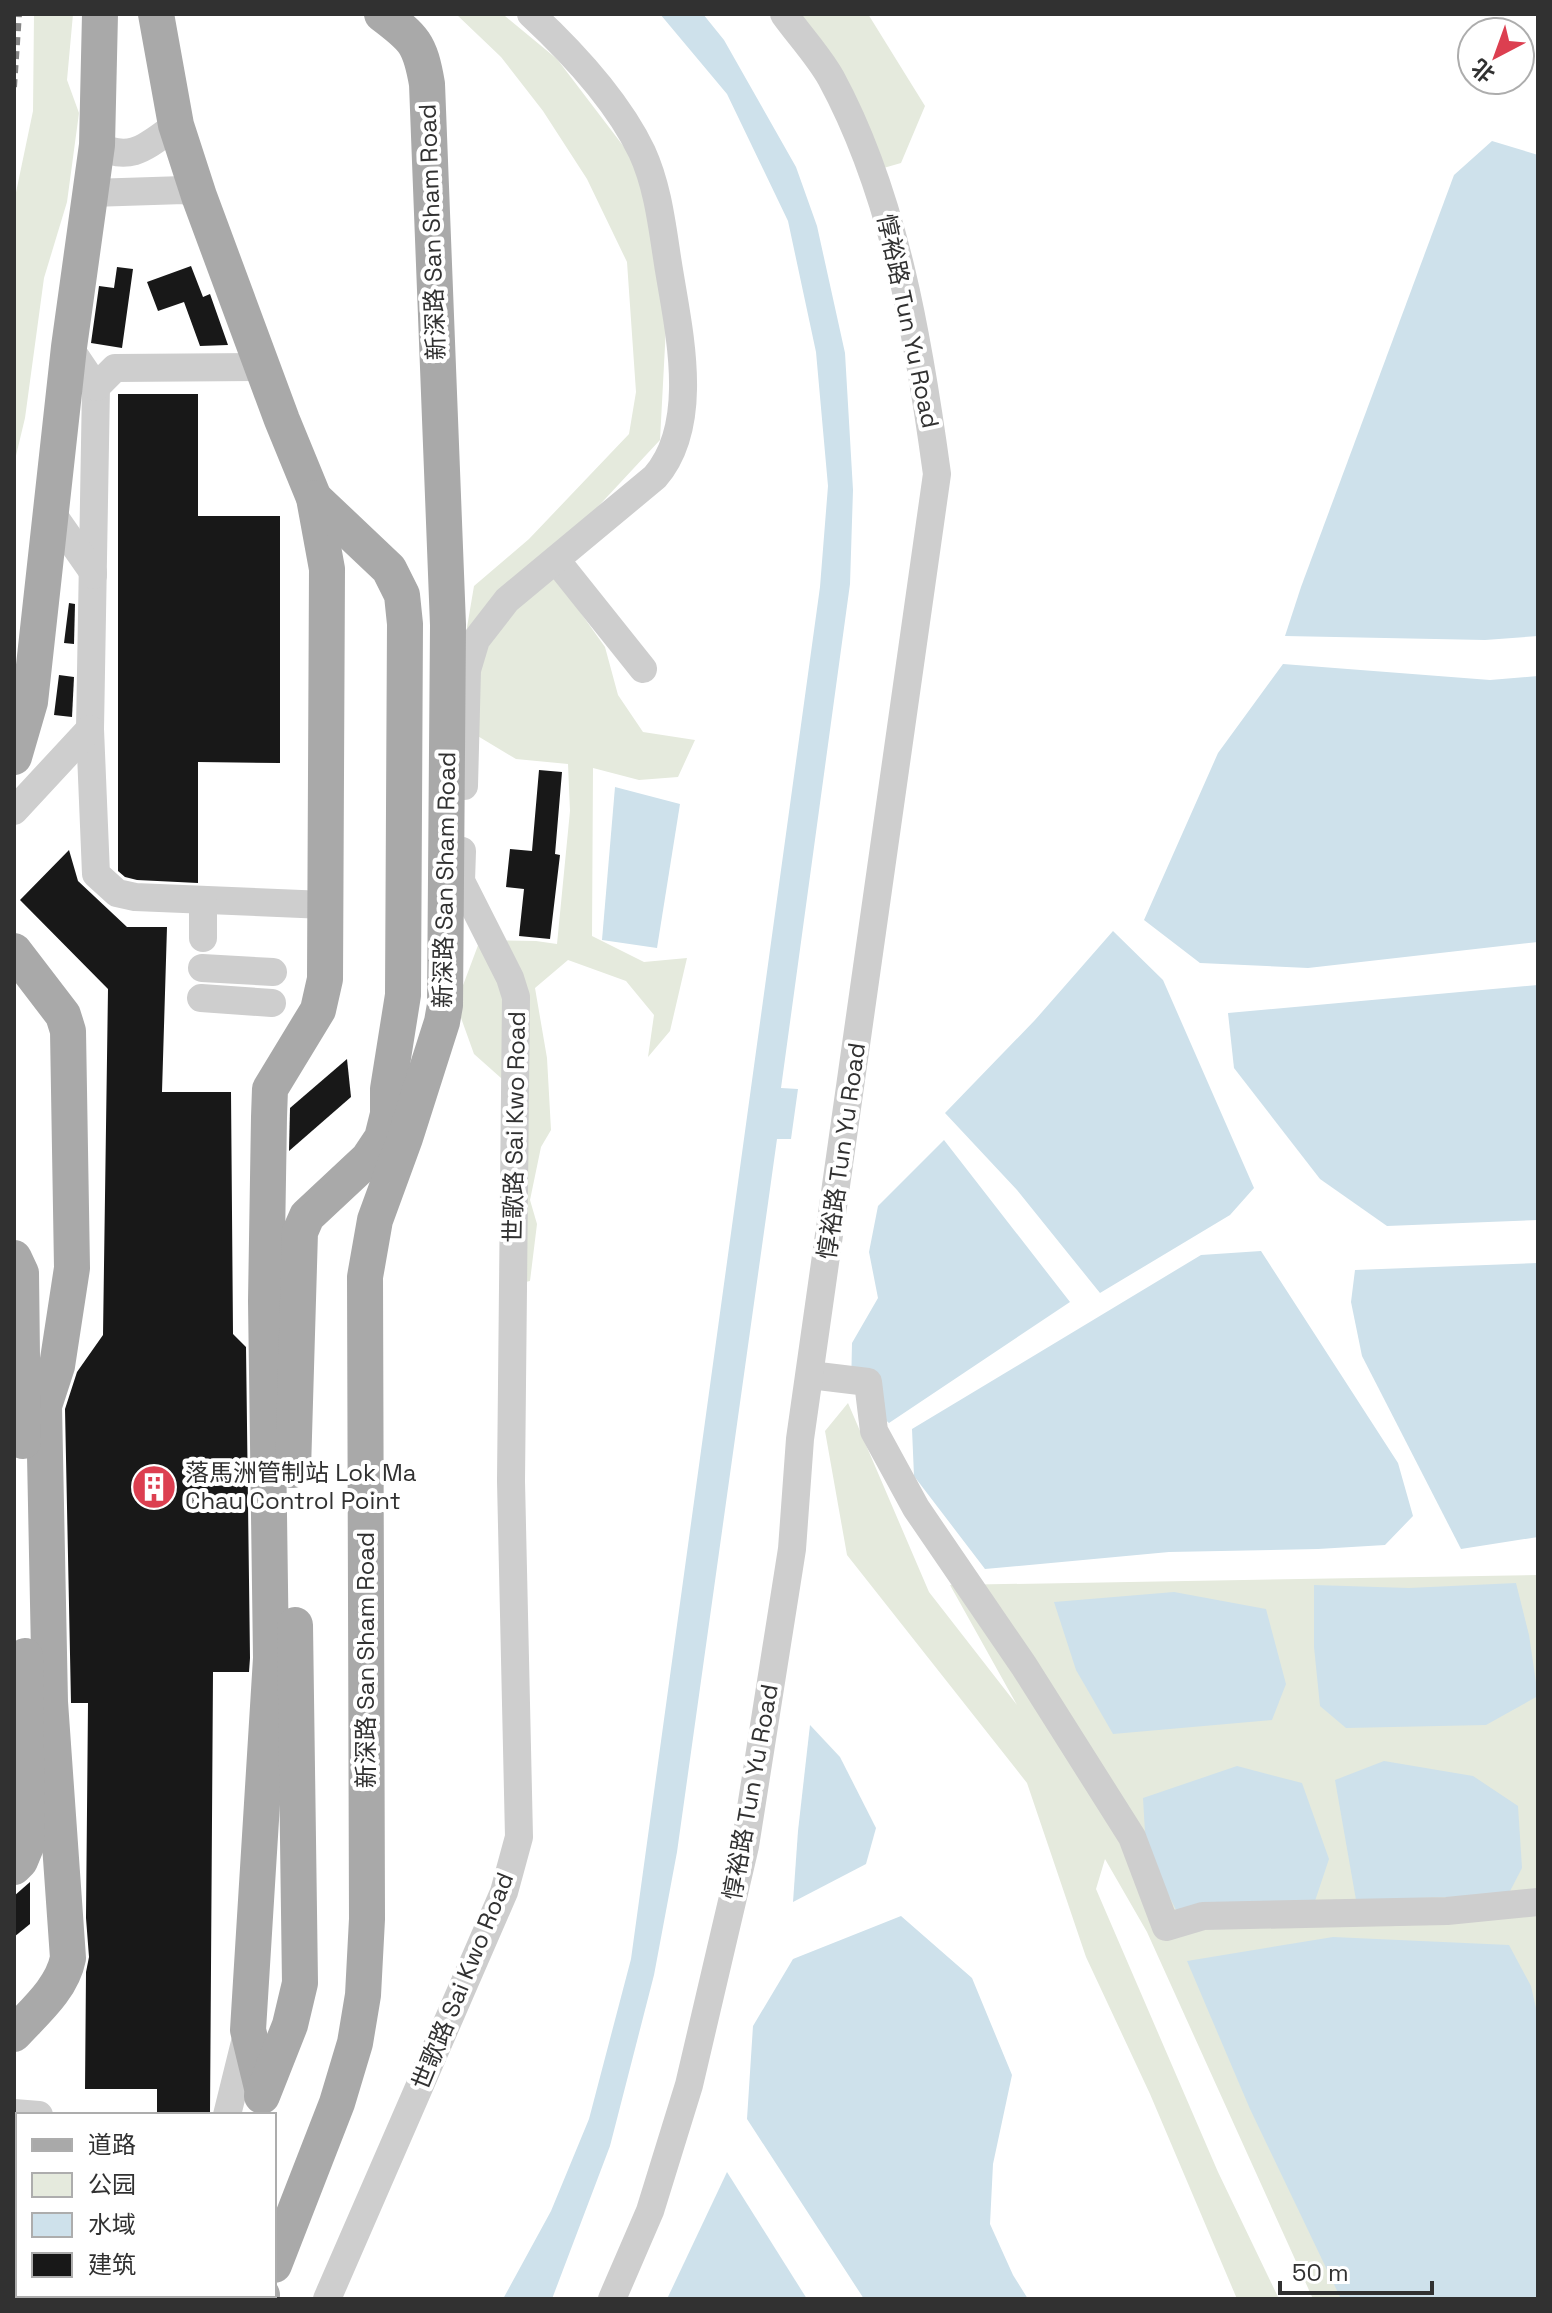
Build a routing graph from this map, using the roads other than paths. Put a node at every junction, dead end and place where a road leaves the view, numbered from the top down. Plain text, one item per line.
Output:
1 (100, 14) edge
2 (156, 14) edge
3 (382, 14) edge
4 (531, 14) edge
5 (784, 14) edge
6 (176, 125) junction
7 (97, 145) junction
8 (91, 193) junction
9 (199, 196) junction
10 (69, 347) junction
11 (263, 367) junction
12 (96, 387) junction
13 (314, 498) junction
14 (51, 512) junction
15 (556, 560) junction
16 (93, 572) junction
17 (643, 669) dead end
18 (82, 738) junction
19 (14, 757) edge
20 (14, 811) edge
21 (203, 900) junction
22 (325, 905) junction
23 (203, 938) dead end
24 (14, 951) edge
25 (202, 968) dead end
26 (273, 972) dead end
27 (201, 998) dead end
28 (272, 1003) dead end
29 (14, 1258) edge
30 (810, 1375) junction
31 (14, 1867) edge
32 (1538, 1902) edge
33 (248, 2030) junction
34 (14, 2034) edge
35 (259, 2103) edge
36 (227, 2113) edge
37 (276, 2260) edge
38 (327, 2299) edge
39 (612, 2299) edge

1 - 7 main road
2 - 6 main road, 新深路 San Sham Road
3 - 37 main road, 新深路 San Sham Road
4 - 15 street, 世歌路 Sai Kwo Road
5 - 30 street, 惇裕路 Tun Yu Road
6 - 7 street
6 - 9 main road, 新深路 San Sham Road
7 - 8 main road
8 - 9 street
8 - 10 main road
9 - 11 main road, 新深路 San Sham Road
10 - 12 street
10 - 14 main road
11 - 12 street
11 - 13 main road, 新深路 San Sham Road
12 - 16 street
13 - 22 main road, 新深路 San Sham Road
13 - 35 main road, 新深路 San Sham Road
14 - 16 street
14 - 19 main road
15 - 17 street
15 - 38 street, 世歌路 Sai Kwo Road
16 - 18 street
18 - 20 street
18 - 21 street
21 - 22 street
21 - 23 street
22 - 33 main road, 新深路 San Sham Road
24 - 34 main road
25 - 26 street
27 - 28 street
29 - 31 main road
30 - 32 street
30 - 39 street, 惇裕路 Tun Yu Road
33 - 35 main road, 新深路 San Sham Road
33 - 36 street

